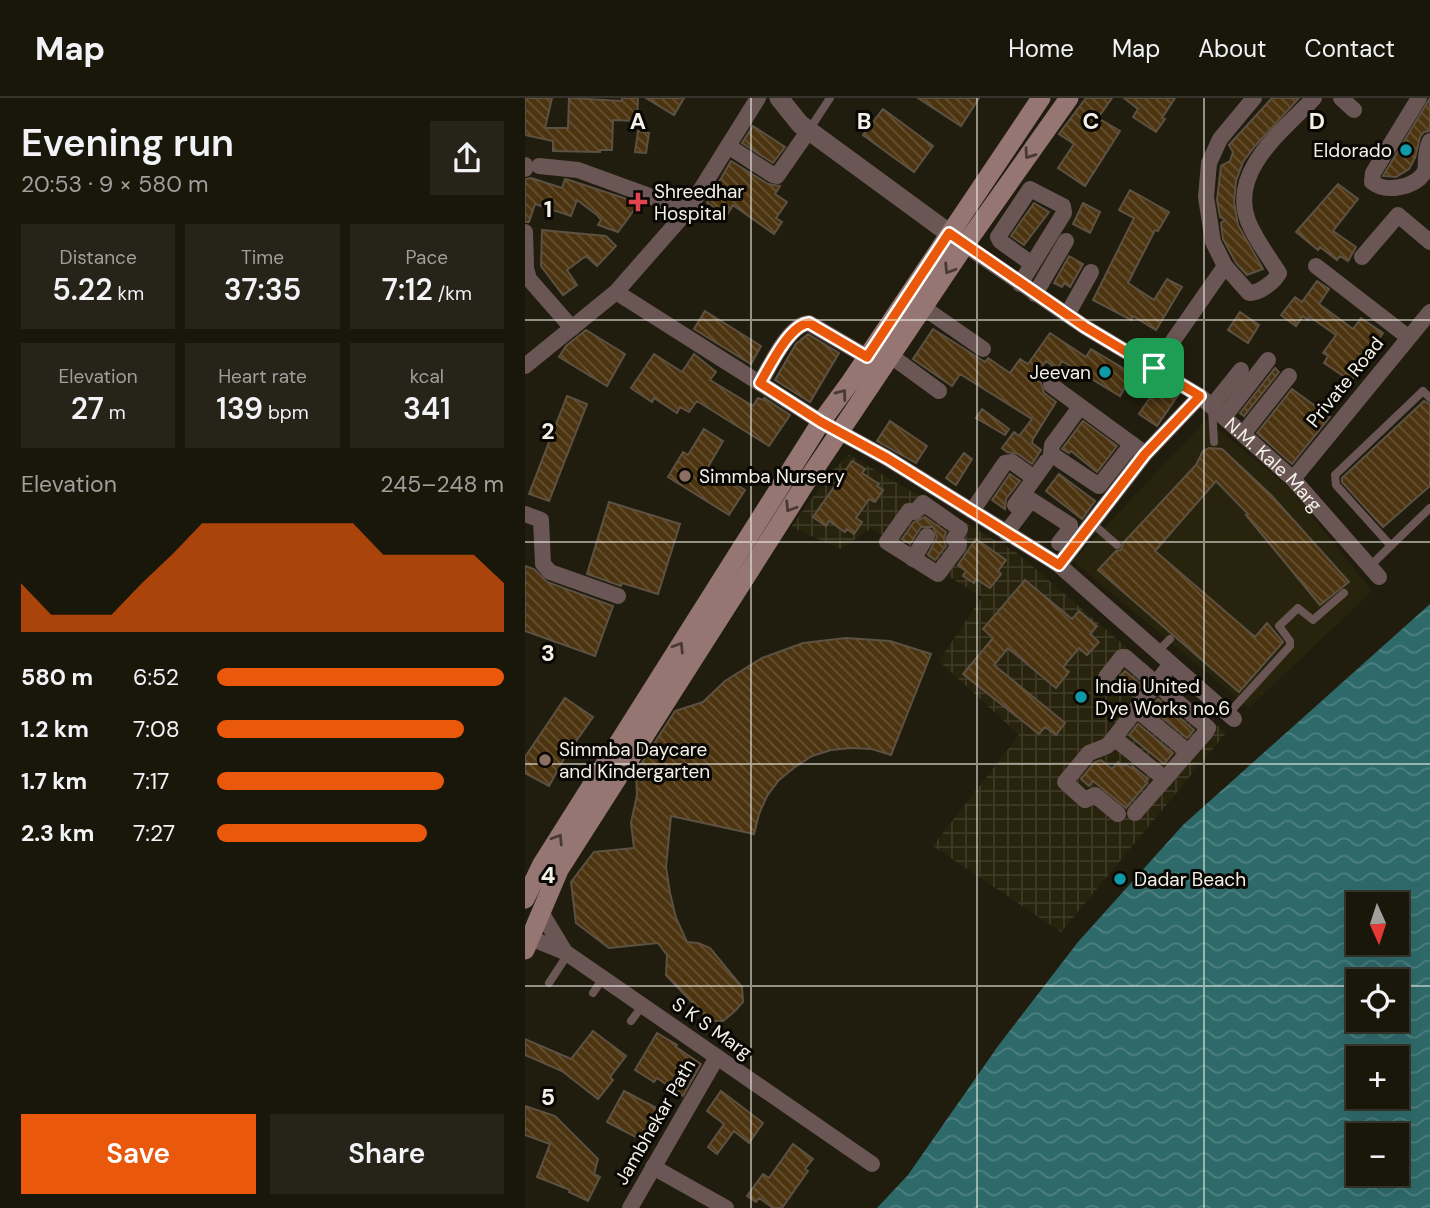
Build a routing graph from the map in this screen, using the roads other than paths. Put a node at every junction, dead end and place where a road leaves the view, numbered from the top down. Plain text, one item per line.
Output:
1 (758, 98) edge
2 (779, 98) edge
3 (830, 98) edge
4 (1041, 98) edge
5 (1069, 98) edge
6 (1254, 98) edge
7 (1314, 98) edge
8 (1341, 98) edge
9 (1419, 98) edge
10 (1354, 110) dead end
11 (809, 131) junction
12 (1430, 141) edge
13 (728, 146) junction
14 (530, 167) edge
15 (994, 203) junction
16 (688, 210) junction
17 (1011, 215) junction
18 (525, 232) edge
19 (957, 239) junction
20 (1066, 241) dead end
21 (1430, 242) edge
22 (1362, 257) dead end
23 (1032, 264) junction
24 (525, 265) edge
25 (1226, 266) junction
26 (1316, 266) dead end
27 (1020, 284) junction
28 (1081, 286) dead end
29 (616, 292) junction
30 (1035, 294) junction
31 (924, 308) junction
32 (1430, 312) edge
33 (1067, 315) junction
34 (572, 328) junction
35 (1408, 338) junction
36 (983, 349) dead end
37 (891, 356) junction
38 (867, 357) junction
39 (1268, 360) dead end
40 (525, 366) edge
41 (1154, 368) junction
42 (1241, 370) dead end
43 (1289, 376) dead end
44 (760, 383) junction
45 (1051, 385) dead end
46 (1426, 388) edge
47 (939, 391) dead end
48 (1430, 398) edge
49 (1080, 407) junction
50 (1216, 407) junction
51 (821, 422) junction
52 (1246, 429) junction
53 (839, 431) junction
54 (1214, 442) dead end
55 (1138, 449) junction
56 (1046, 462) dead end
57 (1034, 478) junction
58 (1293, 479) junction
59 (952, 499) junction
60 (1430, 508) edge
61 (972, 511) junction
62 (525, 513) edge
63 (941, 516) junction
64 (1092, 523) junction
65 (1003, 530) junction
66 (927, 536) dead end
67 (1059, 544) dead end
68 (1117, 545) dead end
69 (1391, 546) junction
70 (913, 559) junction
71 (1059, 565) junction
72 (1374, 571) joint
73 (1344, 593) dead end
74 (618, 596) dead end
75 (1170, 639) dead end
76 (1157, 652) junction
77 (1171, 664) junction
78 (1107, 677) dead end
79 (1155, 684) junction
80 (1136, 709) junction
81 (1231, 717) joint
82 (1114, 738) junction
83 (1188, 752) junction
84 (1165, 779) junction
85 (1135, 813) dead end
86 (1118, 814) dead end
87 (526, 894) edge
88 (542, 914) junction
89 (527, 941) edge
90 (567, 953) junction
91 (603, 978) junction
92 (549, 983) dead end
93 (593, 993) dead end
94 (643, 1005) junction
95 (631, 1021) dead end
96 (717, 1057) junction
97 (872, 1164) dead end
98 (653, 1167) junction
99 (630, 1208) edge
100 (726, 1208) edge

1 - 13 street
2 - 11 street, N.M. Kale Marg
3 - 11 lane
4 - 19 main road
5 -> 15 main road
6 - 25 street
7 - 25 street
8 - 10 street
9 - 12 street
11 - 13 street
11 - 19 street, N.M. Kale Marg
13 - 16 street
14 - 16 street
15 - 17 street
15 - 19 main road
16 - 29 street
17 - 23 street
17 - 23 street
18 - 24 street
19 - 27 street, N.M. Kale Marg
19 -> 31 main road
19 - 38 main road
20 - 30 street
21 - 22 street
23 - 27 street
24 - 34 street
25 - 41 street
26 - 35 street
27 - 30 street, N.M. Kale Marg
28 - 33 street
29 - 34 street
29 - 44 street
30 - 33 street, N.M. Kale Marg
31 - 36 street
31 - 37 main road
32 - 35 street, Private Road
33 - 41 street, N.M. Kale Marg
34 - 40 street
35 - 58 street, Private Road
37 - 47 street
37 - 53 main road
38 - 44 street
51 -> 38 main road
39 - 50 street
41 - 50 street, N.M. Kale Marg
42 - 50 street
43 - 52 street
44 - 51 street
45 - 49 street
46 - 48 lane
46 - 69 lane
49 - 55 street
49 - 55 street
50 - 52 street, N.M. Kale Marg
50 - 54 lane
50 - 55 street
51 - 53 street
87 -> 51 main road
52 - 58 street, N.M. Kale Marg
53 - 59 street
53 -> 88 main road
55 - 64 street
56 - 57 street
57 - 61 street
57 - 65 street
58 - 72 street, N.M. Kale Marg
59 - 61 street
59 - 63 street
60 - 69 lane
61 - 65 street
62 - 74 street
63 - 70 street
63 - 70 street
64 - 68 lane
64 - 71 street
65 - 67 street
65 - 71 street
66 - 70 street
69 - 72 lane
71 - 76 street
73 - 81 lane
75 - 76 lane
76 - 77 street
77 - 79 street
77 - 81 street
78 - 79 street
79 - 80 street
79 - 83 street
80 - 82 street
80 - 83 street
82 - 84 street
82 - 86 street
83 - 84 street
84 - 85 street
87 - 88 street
88 - 89 main road
88 - 90 street, S K S Marg
89 - 90 street
90 - 91 street, S K S Marg
90 - 92 lane
91 - 93 lane
91 - 94 street, S K S Marg
94 - 95 lane
94 - 96 street, S K S Marg
96 - 97 street, S K S Marg
96 - 98 street, Jambhekar Path
98 - 99 street, Jambhekar Path
98 - 100 street

